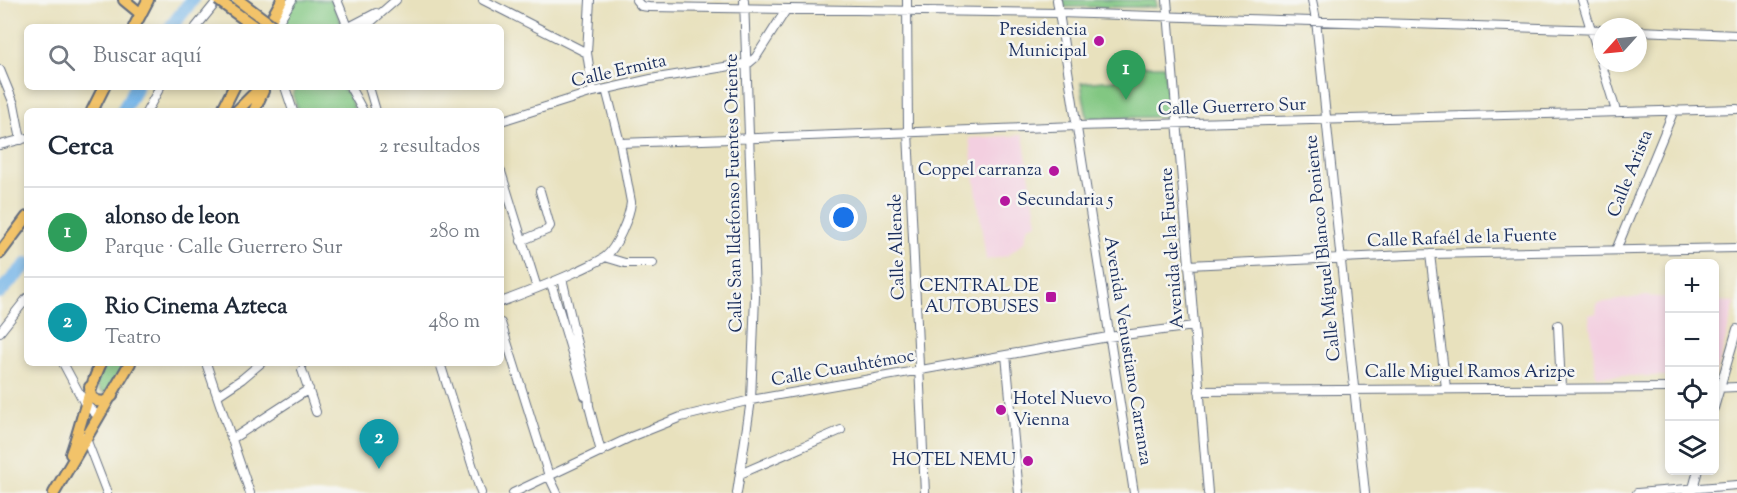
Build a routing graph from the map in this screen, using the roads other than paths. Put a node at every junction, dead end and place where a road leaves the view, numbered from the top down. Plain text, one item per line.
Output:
1 (124, 0) edge
2 (148, 0) edge
3 (218, 0) edge
4 (282, 0) edge
5 (292, 0) edge
6 (336, 0) edge
7 (396, 0) edge
8 (483, 0) edge
9 (590, 0) edge
10 (636, 0) edge
11 (744, 0) edge
12 (907, 0) edge
13 (1057, 0) edge
14 (1167, 0) edge
15 (1312, 0) edge
16 (1582, 0) edge
17 (247, 2) edge
18 (383, 10) junction
19 (745, 10) junction
20 (786, 10) junction
21 (907, 10) junction
22 (1059, 13) junction
23 (141, 14) junction
24 (1168, 16) junction
25 (1316, 20) junction
26 (136, 24) edge
27 (198, 24) edge
28 (251, 24) edge
29 (269, 24) edge
30 (272, 24) edge
31 (277, 24) edge
32 (348, 24) edge
33 (355, 24) edge
34 (368, 24) edge
35 (1592, 30) junction
36 (1647, 31) edge
37 (1737, 35) edge
38 (587, 53) junction
39 (746, 64) junction
40 (0, 70) edge
41 (3, 85) edge
42 (606, 89) junction
43 (102, 90) edge
44 (158, 90) edge
45 (232, 90) edge
46 (239, 90) edge
47 (260, 90) edge
48 (261, 90) edge
49 (286, 90) edge
50 (352, 90) edge
51 (358, 90) edge
52 (370, 90) edge
53 (593, 92) junction
54 (94, 108) edge
55 (149, 108) edge
56 (224, 108) edge
57 (236, 108) edge
58 (239, 108) edge
59 (255, 108) edge
60 (292, 108) edge
61 (361, 108) edge
62 (362, 108) edge
63 (375, 108) edge
64 (1737, 109) edge
65 (1674, 110) junction
66 (1616, 111) junction
67 (504, 120) edge
68 (1326, 120) junction
69 (1178, 124) junction
70 (1077, 126) junction
71 (908, 132) junction
72 (24, 139) edge
73 (750, 139) junction
74 (620, 143) junction
75 (0, 145) edge
76 (504, 182) edge
77 (540, 191) dead end
78 (24, 221) edge
79 (521, 241) junction
80 (1737, 248) edge
81 (1616, 250) junction
82 (0, 253) edge
83 (1430, 254) junction
84 (605, 257) junction
85 (1340, 258) junction
86 (652, 263) dead end
87 (1188, 265) junction
88 (562, 278) junction
89 (551, 283) junction
90 (537, 288) junction
91 (504, 301) edge
92 (24, 306) edge
93 (1558, 325) dead end
94 (1194, 326) junction
95 (1737, 329) edge
96 (0, 332) edge
97 (504, 333) edge
98 (1108, 337) junction
99 (1006, 355) junction
100 (65, 366) edge
101 (100, 366) edge
102 (128, 366) edge
103 (207, 366) edge
104 (258, 366) edge
105 (441, 366) edge
106 (302, 370) dead end
107 (918, 372) junction
108 (1719, 381) edge
109 (90, 386) junction
110 (1719, 387) edge
111 (1737, 387) edge
112 (1446, 388) junction
113 (1561, 388) junction
114 (1665, 388) edge
115 (309, 389) junction
116 (1355, 389) junction
117 (1199, 391) junction
118 (218, 395) junction
119 (112, 396) junction
120 (751, 400) junction
121 (85, 404) junction
122 (589, 406) junction
123 (316, 412) dead end
124 (99, 417) junction
125 (80, 428) junction
126 (842, 430) dead end
127 (86, 438) junction
128 (232, 439) junction
129 (601, 452) junction
130 (66, 470) junction
131 (740, 474) junction
132 (1697, 475) edge
133 (549, 476) junction
134 (1737, 485) edge
135 (1726, 489) edge
136 (1692, 490) edge
137 (54, 493) edge
138 (107, 493) edge
139 (250, 493) edge
140 (481, 493) edge
141 (513, 493) edge
142 (557, 493) edge
143 (737, 493) edge
144 (925, 493) edge
145 (1019, 493) edge
146 (1134, 493) edge
147 (1208, 493) edge
148 (1365, 493) edge
149 (1637, 493) edge

1 - 23 main road
2 - 23 main road
3 - 27 street
3 - 28 main road, bridge
4 - 29 main road
5 - 31 street
6 - 32 street
7 - 18 street
8 - 38 street
9 - 38 street
10 - 19 street
11 - 19 street, Calle San Ildefonso Fuentes Oriente
12 - 21 street, Calle Allende
13 - 22 street, Avenida Venustiano Carranza
14 - 24 street, Avenida de la Fuente
15 - 25 street, Calle Miguel Blanco Poniente
16 - 35 street
17 - 30 main road, bridge
18 - 33 street
18 - 34 street
19 - 20 street
19 - 39 street, Calle San Ildefonso Fuentes Oriente
20 - 21 street
20 - 39 street
21 - 22 street
21 - 71 street, Calle Allende
22 - 24 street
22 - 70 street, Avenida Venustiano Carranza
23 - 26 main road
24 - 25 street
24 - 69 street, Avenida de la Fuente
25 - 35 street
25 - 68 street, Calle Miguel Blanco Poniente
35 - 66 street
36 - 37 street
38 - 53 street
39 - 42 street, Calle Ermita
39 - 73 street, Calle San Ildefonso Fuentes Oriente
40 - 41 street
41 - 72 street
42 - 53 street, Calle Ermita
42 - 74 street
43 - 54 main road
44 - 55 street
45 - 56 main road
46 - 57 main road
47 - 58 main road
48 - 59 main road
49 - 60 street
50 - 61 street
51 - 62 street
52 - 63 street
53 - 67 street, Calle Ermita
64 - 65 street, Calle Guerrero Sur
65 - 66 street, Calle Guerrero Sur
65 - 81 street, Calle Arista
66 - 68 street, Calle Guerrero Sur
68 - 69 street, Calle Guerrero Sur
68 - 85 street, Calle Miguel Blanco Poniente
69 - 70 street, Calle Guerrero Sur
69 - 87 street, Avenida de la Fuente
70 - 71 street, Calle Guerrero Sur
70 - 98 street, Avenida Venustiano Carranza
71 - 73 street, Calle Guerrero Sur
71 - 107 street, Calle Allende
72 - 75 street
73 - 74 street, Calle Guerrero Sur
73 - 120 street, Calle San Ildefonso Fuentes Oriente
74 - 84 street
76 - 79 street
77 - 79 street
78 - 82 main road
79 - 90 street
80 - 81 street, Calle Rafaél de la Fuente
81 - 83 street, Calle Rafaél de la Fuente
83 - 85 street, Calle Rafaél de la Fuente
83 - 112 street
84 - 86 street
84 - 88 street
85 - 87 street, Calle Rafaél de la Fuente
85 - 116 street, Calle Miguel Blanco Poniente
87 - 94 street, Avenida de la Fuente
88 - 89 street
88 - 122 street
89 - 90 street
89 - 122 street
90 - 91 street
92 - 96 street
93 - 113 street
94 - 98 street, Calle Cuauhtémoc
94 - 117 street, Avenida de la Fuente
95 - 108 street
97 - 133 street
98 - 99 street, Calle Cuauhtémoc
98 - 146 street, Avenida Venustiano Carranza
99 - 107 street, Calle Cuauhtémoc
99 - 145 street
100 - 121 street
101 - 109 main road
102 - 119 main road
103 - 118 street
104 - 118 street
105 - 140 street
106 - 115 street
107 - 120 street, Calle Cuauhtémoc
107 - 144 street, Calle Allende
109 - 119 main road
109 - 121 main road
110 - 111 street
112 - 113 street, Calle Miguel Ramos Arizpe
112 - 116 street, Calle Miguel Ramos Arizpe
113 - 114 street, Calle Miguel Ramos Arizpe
115 - 123 street
115 - 128 street
116 - 117 street, Calle Miguel Ramos Arizpe
116 - 148 street, Calle Miguel Blanco Poniente
117 - 147 street, Avenida de la Fuente
118 - 128 street
119 - 124 main road
120 - 129 street, Calle Cuauhtémoc
120 - 131 street, Calle San Ildefonso Fuentes Oriente
121 - 124 street
121 - 125 main road
122 - 129 street
124 - 127 main road
125 - 127 street
125 - 130 main road
126 - 131 street
127 - 130 main road
127 - 138 street
128 - 139 street
129 - 133 street, Calle Cuauhtémoc
130 - 137 main road
131 - 143 street, Calle San Ildefonso Fuentes Oriente
132 - 136 street
133 - 141 street, Calle Cuauhtémoc
133 - 142 street
134 - 135 street
135 - 136 street
136 - 149 street

